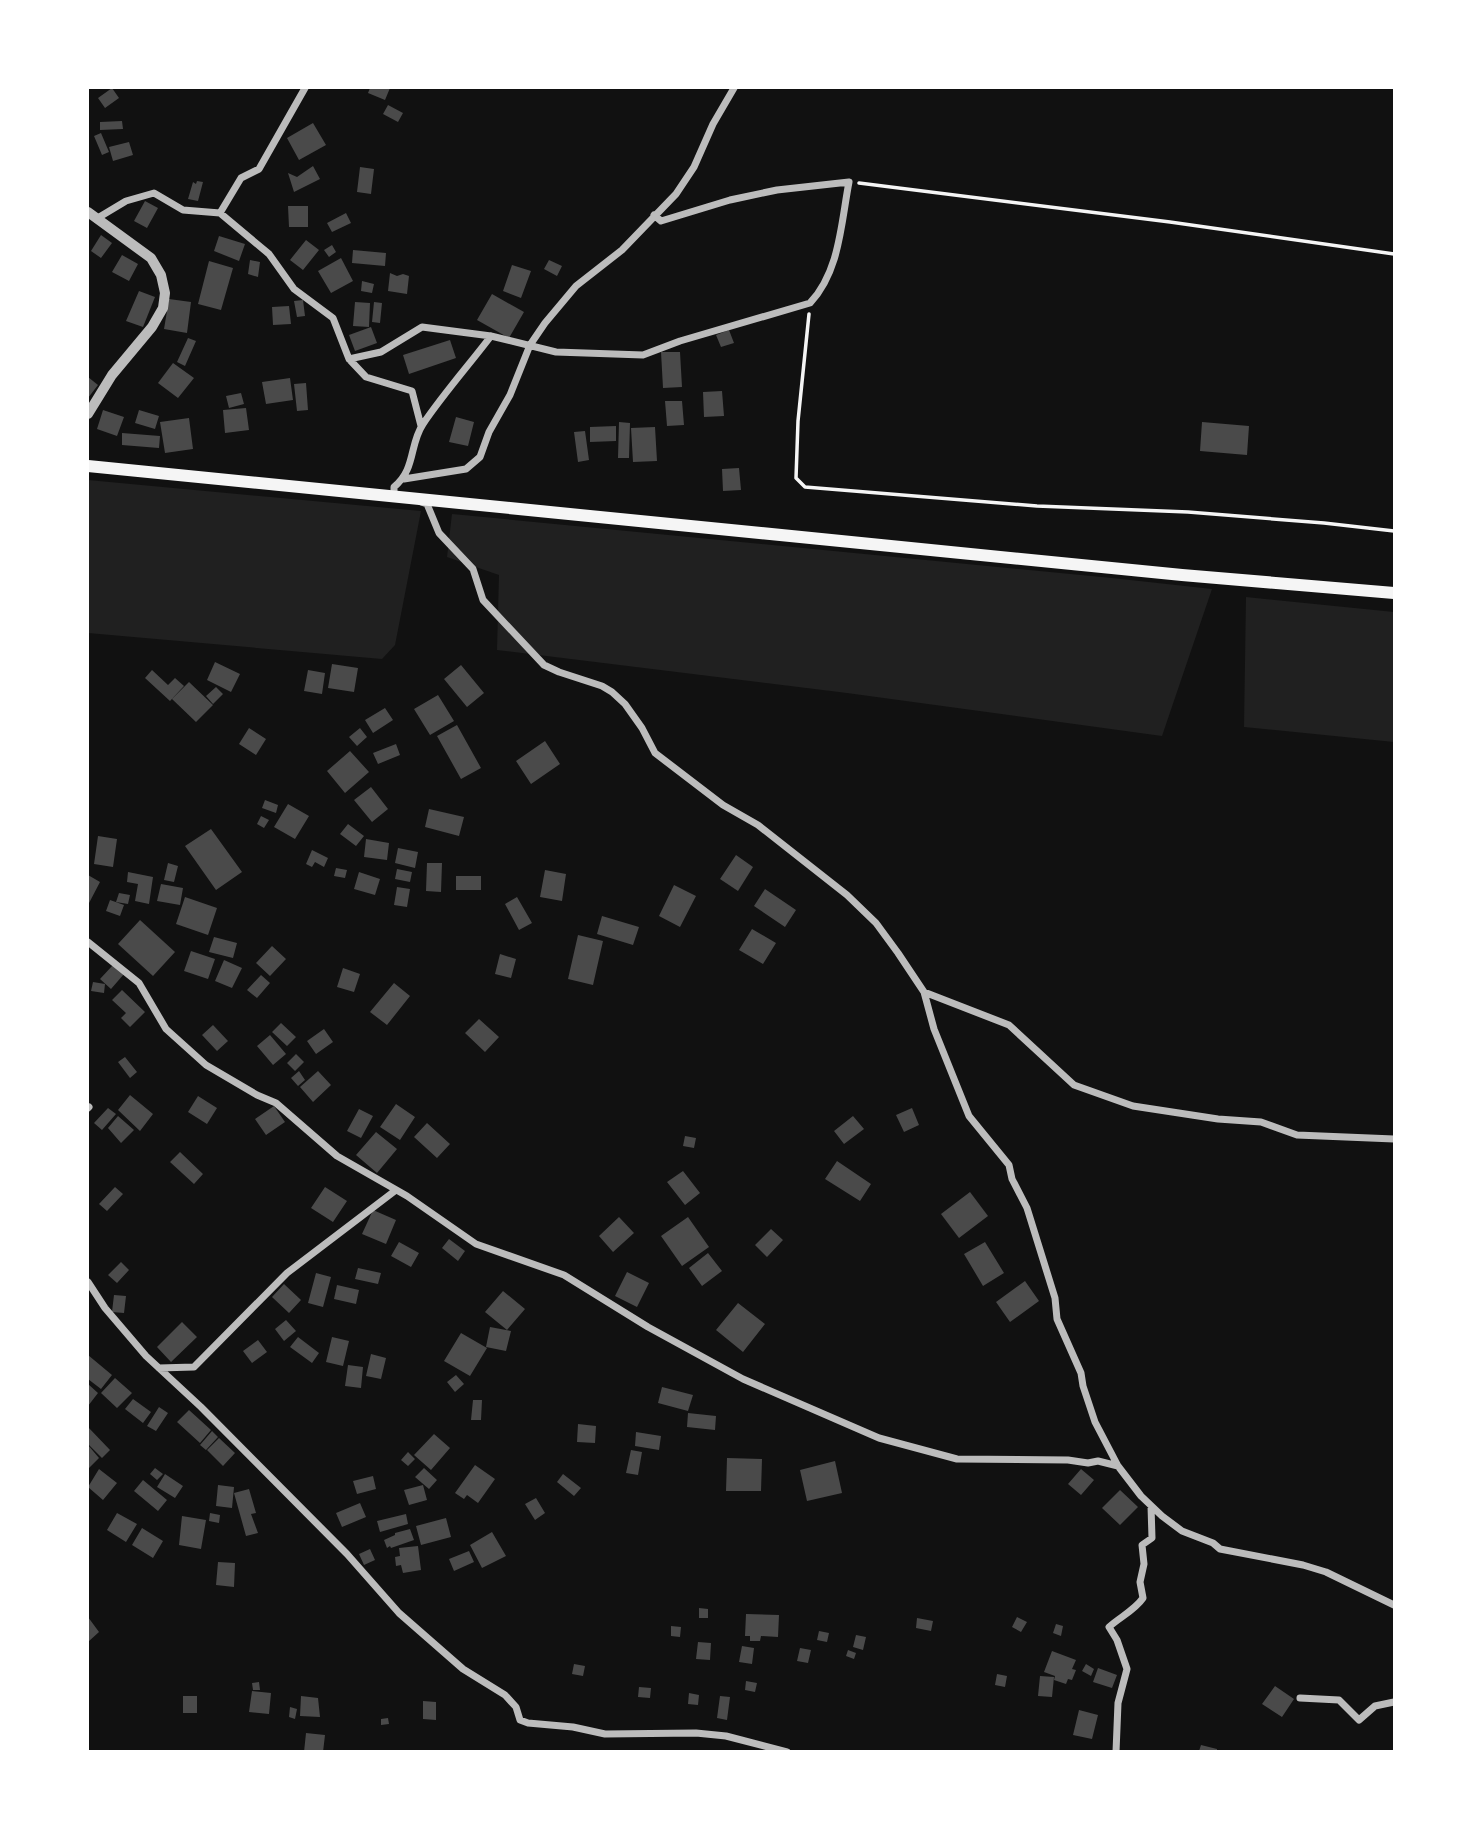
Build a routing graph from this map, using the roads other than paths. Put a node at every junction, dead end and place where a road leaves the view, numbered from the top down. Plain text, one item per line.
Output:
1 (304, 88) edge
2 (734, 88) edge
3 (220, 213) junction
4 (654, 215) junction
5 (92, 216) edge
6 (491, 336) junction
7 (530, 345) junction
8 (349, 359) junction
9 (88, 414) edge
10 (421, 426) junction
11 (88, 466) edge
12 (404, 478) junction
13 (394, 495) junction
14 (411, 497) junction
15 (1395, 593) edge
16 (88, 942) edge
17 (924, 992) junction
18 (1395, 1139) edge
19 (396, 1190) junction
20 (88, 1282) edge
21 (159, 1368) junction
22 (1118, 1466) junction
23 (1151, 1506) junction
24 (1395, 1605) edge
25 (1300, 1698) dead end
26 (1395, 1702) edge
27 (788, 1752) edge
28 (1116, 1752) edge

1 - 3 street
2 - 4 street
3 - 5 street
3 - 8 street
4 - 7 street
4 - 7 street
5 - 9 street
6 - 7 street
6 - 8 street
6 - 10 street
7 - 12 street
8 - 10 street
10 - 12 street
11 - 13 main road
12 - 13 street
13 - 14 main road
14 - 15 main road
14 - 17 street
16 - 19 street
17 - 18 street
17 - 22 street
19 - 21 street
19 - 22 street
20 - 21 street
21 - 27 street
22 - 23 street
23 - 24 street
23 - 28 street
25 - 26 street

